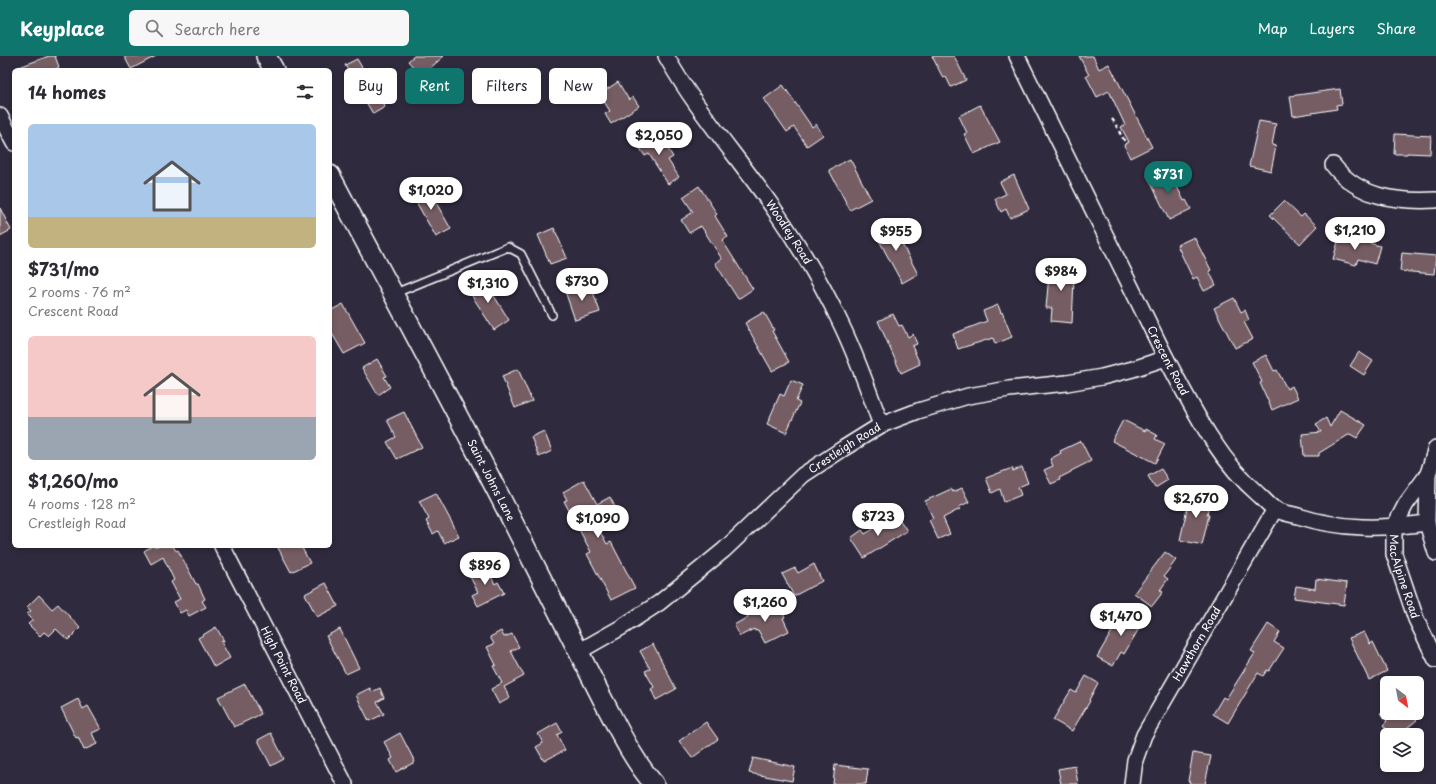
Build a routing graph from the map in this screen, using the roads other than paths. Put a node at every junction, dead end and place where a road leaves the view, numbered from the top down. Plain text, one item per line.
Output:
1 (266, 56) edge
2 (666, 56) edge
3 (1017, 56) edge
4 (273, 68) edge
5 (0, 116) edge
6 (12, 139) edge
7 (1333, 165) dead end
8 (332, 179) edge
9 (1436, 200) edge
10 (393, 294) junction
11 (552, 315) dead end
12 (1166, 358) junction
13 (881, 425) junction
14 (1436, 448) edge
15 (1428, 474) junction
16 (1275, 509) junction
17 (1427, 523) junction
18 (1394, 528) junction
19 (223, 548) edge
20 (1436, 553) edge
21 (578, 652) junction
22 (1436, 660) edge
23 (345, 784) edge
24 (654, 784) edge
25 (1132, 784) edge

1 - 4 street
2 - 13 street, Woodley Road
3 - 12 street, Crescent Road
5 - 6 street
7 - 9 street
8 - 10 street, Saint Johns Lane
10 - 11 lane
10 - 21 street, Saint Johns Lane
12 - 13 street, Crestleigh Road
12 - 16 street, Crescent Road
13 - 21 street, Crestleigh Road
14 - 15 street, MacAlpine Road
15 - 17 street, MacAlpine Road
15 - 18 street, MacAlpine Road
16 - 18 street, Crescent Road
16 - 25 street, Hawthorn Road
17 - 18 street, Crescent Road
17 - 20 street, MacAlpine Road
18 - 22 street, MacAlpine Road
19 - 23 street, High Point Road
21 - 24 street, Saint Johns Lane

